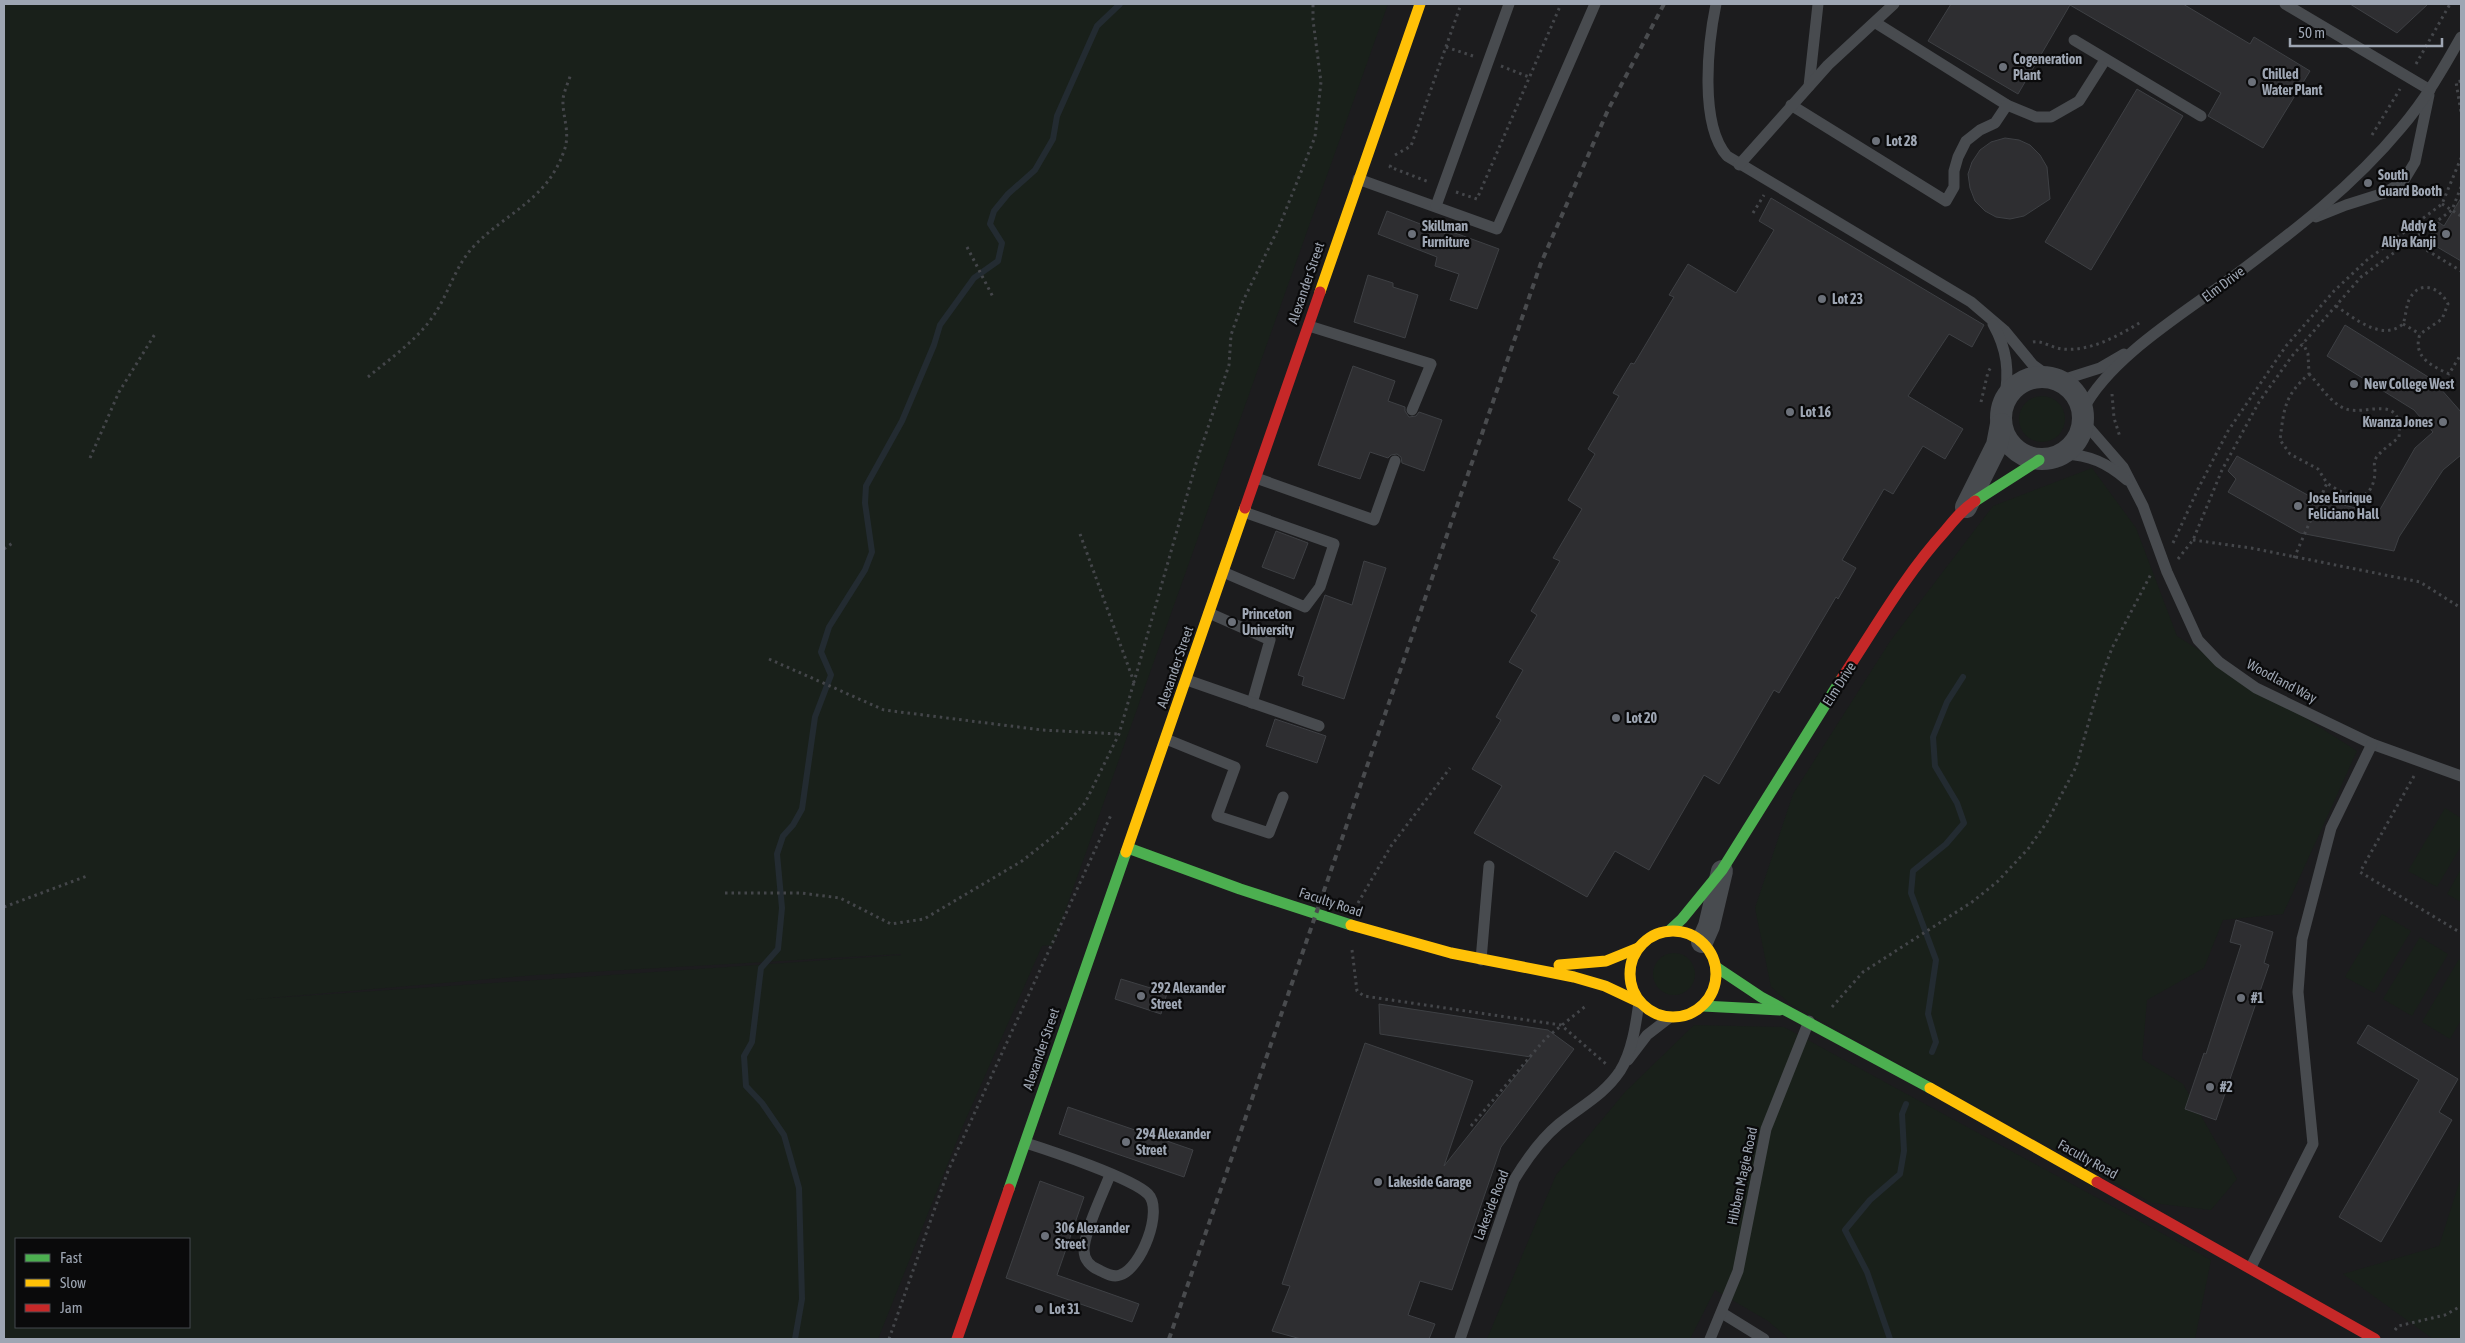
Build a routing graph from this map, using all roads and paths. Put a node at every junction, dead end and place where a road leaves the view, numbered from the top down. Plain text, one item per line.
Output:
1 (1313, 4) edge
2 (1420, 4) edge
3 (1461, 4) edge
4 (1509, 4) edge
5 (1561, 4) edge
6 (1595, 4) edge
7 (1716, 4) edge
8 (1818, 4) edge
9 (1894, 4) edge
10 (2285, 4) edge
11 (2450, 4) edge
12 (1876, 23) junction
13 (2461, 37) edge
14 (2074, 40) dead end
15 (1446, 47) junction
16 (1479, 58) dead end
17 (2105, 60) junction
18 (1498, 65) dead end
19 (2415, 65) dead end
20 (571, 73) dead end
21 (1529, 77) junction
22 (2461, 81) edge
23 (1809, 86) junction
24 (2400, 89) dead end
25 (2430, 90) junction
26 (1791, 105) junction
27 (2007, 105) junction
28 (2461, 112) edge
29 (2201, 116) dead end
30 (2371, 136) dead end
31 (2461, 158) edge
32 (1739, 165) junction
33 (1358, 179) junction
34 (1432, 183) dead end
35 (2461, 187) edge
36 (1455, 192) dead end
37 (1765, 194) dead end
38 (2442, 204) junction
39 (1436, 206) junction
40 (2452, 210) junction
41 (1753, 213) dead end
42 (2461, 216) edge
43 (2305, 222) junction
44 (2410, 240) junction
45 (967, 247) dead end
46 (2461, 271) edge
47 (993, 297) dead end
48 (2336, 306) junction
49 (1982, 311) junction
50 (2147, 318) dead end
51 (2403, 324) junction
52 (1307, 325) junction
53 (155, 334) dead end
54 (2420, 334) junction
55 (2030, 342) dead end
56 (2304, 343) junction
57 (2141, 345) junction
58 (2461, 354) edge
59 (1994, 364) dead end
60 (2309, 374) junction
61 (368, 377) dead end
62 (2055, 380) junction
63 (2004, 400) junction
64 (1981, 402) dead end
65 (1412, 410) dead end
66 (2083, 416) junction
67 (2000, 424) junction
68 (2064, 454) junction
69 (90, 458) dead end
70 (2038, 460) junction
71 (1394, 461) dead end
72 (1255, 478) junction
73 (2327, 483) junction
74 (2132, 484) junction
75 (1966, 507) junction
76 (1244, 512) junction
77 (1080, 534) dead end
78 (2193, 540) junction
79 (14, 542) dead end
80 (2172, 545) dead end
81 (4, 549) edge
82 (2294, 558) junction
83 (2155, 566) dead end
84 (1223, 572) junction
85 (2167, 572) junction
86 (2461, 608) edge
87 (1209, 614) junction
88 (769, 659) dead end
89 (1187, 680) junction
90 (1134, 682) junction
91 (1252, 703) junction
92 (1319, 726) dead end
93 (1118, 734) junction
94 (1166, 739) junction
95 (2372, 744) junction
96 (2419, 761) junction
97 (1450, 768) dead end
98 (2461, 776) edge
99 (1283, 797) dead end
100 (1111, 814) dead end
101 (1128, 848) junction
102 (1489, 866) dead end
103 (1722, 870) junction
104 (86, 876) dead end
105 (725, 893) dead end
106 (1356, 905) dead end
107 (4, 907) edge
108 (1669, 931) junction
109 (2461, 933) edge
110 (1702, 942) junction
111 (1638, 948) junction
112 (1352, 949) dead end
113 (1481, 960) junction
114 (1530, 967) junction
115 (1716, 967) junction
116 (1639, 1002) junction
117 (1588, 1004) dead end
118 (1703, 1006) junction
119 (1784, 1010) junction
120 (1828, 1011) dead end
121 (1669, 1018) junction
122 (1809, 1021) junction
123 (1562, 1025) junction
124 (1606, 1064) dead end
125 (1621, 1070) junction
126 (1472, 1126) dead end
127 (1026, 1142) junction
128 (1110, 1175) junction
129 (2250, 1267) junction
130 (2461, 1306) edge
131 (1722, 1313) junction
132 (2398, 1326) dead end
133 (889, 1339) edge
134 (957, 1339) edge
135 (1460, 1339) edge
136 (1710, 1339) edge
137 (1764, 1339) edge
138 (2374, 1339) edge

1 - 90 path
2 - 33 street, Alexander Street
3 - 15 path
4 - 39 lane
5 - 21 path
6 - 39 lane
7 - 32 lane
8 - 23 lane
9 - 12 lane
10 - 25 lane
11 - 19 path
12 - 23 lane
12 - 27 lane
13 - 25 lane, Elm Drive
14 - 17 lane
15 - 16 path
15 - 34 path
17 - 27 lane
17 - 29 lane
18 - 21 path
20 - 61 path
21 - 36 path
22 - 28 path
23 - 26 lane
24 - 30 path
25 - 43 lane, Elm Drive
25 - 43 lane, Elm Drive
26 - 27 lane
26 - 32 lane
31 - 38 path
32 - 49 lane
33 - 39 lane
33 - 52 street, Alexander Street
35 - 40 path
37 - 41 path
38 - 40 path
38 - 80 path
40 - 42 path
40 - 44 path
43 - 57 lane, Elm Drive
44 - 46 path
44 - 48 path
45 - 47 path
48 - 51 path
48 - 56 path
49 - 62 lane
49 - 63 lane
50 - 55 path
51 - 54 path
51 - 54 path
52 - 65 lane
52 - 72 street, Alexander Street
53 - 69 path
54 - 58 path
56 - 60 path
56 - 78 path
57 - 62 lane, Elm Drive
57 - 66 lane, Elm Drive
59 - 64 path
60 - 73 path
60 - 73 path
62 - 63 street
62 - 66 street
63 - 67 street
66 - 68 street
66 - 74 lane, Woodland Way
67 - 70 street
67 - 75 street, Elm Drive
68 - 70 street
68 - 74 lane, Woodland Way
70 - 75 street, Elm Drive
71 - 72 lane
72 - 76 street, Alexander Street
73 - 82 path
74 - 85 lane, Woodland Way
75 - 103 street, Elm Drive
76 - 84 street, Alexander Street
76 - 84 lane
77 - 90 path
78 - 82 path
78 - 85 path
79 - 81 path
82 - 86 path
83 - 120 path
84 - 87 street, Alexander Street
85 - 95 lane, Woodland Way
87 - 89 street, Alexander Street
87 - 91 lane
88 - 93 path
89 - 91 lane
89 - 94 street, Alexander Street
90 - 93 path
91 - 92 lane
93 - 105 path
94 - 99 lane
94 - 101 street, Alexander Street
95 - 96 lane, Woodland Way
95 - 129 lane
96 - 98 lane, Woodland Way
96 - 109 path
97 - 106 path
100 - 133 path
101 - 113 street, Faculty Road
101 - 127 street, Alexander Street
102 - 113 lane
103 - 108 street, Elm Drive
103 - 110 street, Elm Drive
104 - 107 path
108 - 110 street
108 - 111 street
110 - 115 street
111 - 114 street, Faculty Road
111 - 116 street
112 - 123 path
113 - 114 street, Faculty Road
114 - 116 street, Faculty Road
115 - 118 street
115 - 119 street, Faculty Road
116 - 121 street
116 - 125 lane, Lakeside Road
117 - 123 path
118 - 119 street, Faculty Road
118 - 121 street
119 - 122 street, Faculty Road
121 - 125 lane
122 - 129 street, Faculty Road
122 - 131 lane, Hibben Magie Road
123 - 124 path
123 - 126 path
125 - 135 lane, Lakeside Road
127 - 128 lane
127 - 134 street, Alexander Street
128 - 128 lane
129 - 138 street, Faculty Road
130 - 132 path
131 - 136 lane, Hibben Magie Road
131 - 137 lane

